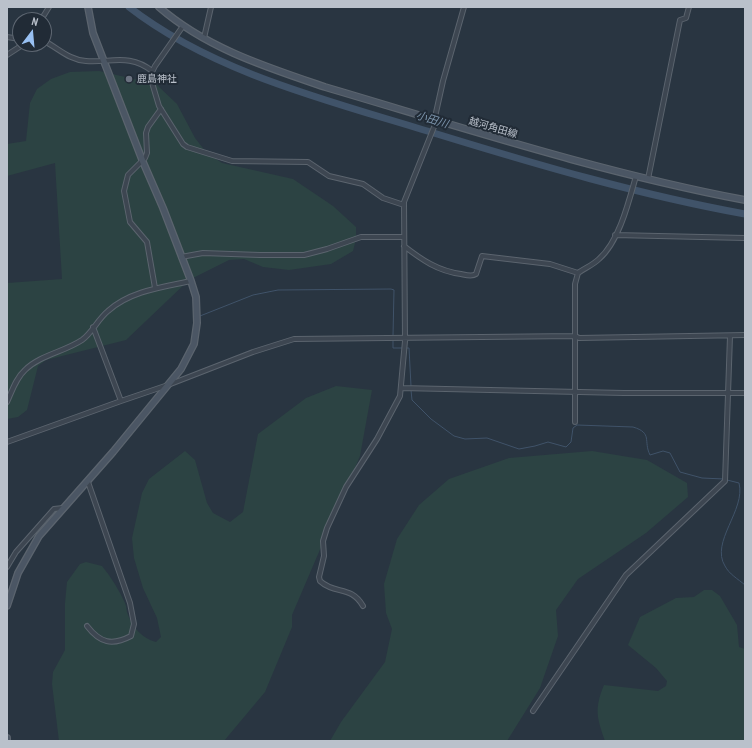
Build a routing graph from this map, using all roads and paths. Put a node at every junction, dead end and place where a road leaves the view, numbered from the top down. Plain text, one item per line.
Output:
1 (88, 7) edge
2 (159, 7) edge
3 (211, 7) edge
4 (464, 7) edge
5 (689, 7) edge
6 (183, 26) junction
7 (204, 38) junction
8 (52, 46) edge
9 (103, 59) junction
10 (152, 71) junction
11 (161, 109) junction
12 (436, 120) junction
13 (143, 162) junction
14 (636, 176) junction
15 (648, 179) junction
16 (745, 200) edge
17 (404, 205) junction
18 (615, 235) junction
19 (404, 237) junction
20 (745, 238) edge
21 (404, 246) junction
22 (181, 257) junction
23 (578, 273) junction
24 (191, 281) junction
25 (155, 288) junction
26 (93, 327) junction
27 (745, 335) edge
28 (576, 336) junction
29 (730, 336) junction
30 (404, 337) junction
31 (168, 385) junction
32 (401, 388) junction
33 (576, 391) junction
34 (728, 393) junction
35 (745, 393) edge
36 (120, 401) junction
37 (7, 402) edge
38 (575, 422) dead end
39 (7, 442) edge
40 (88, 482) junction
41 (63, 508) junction
42 (7, 567) edge
43 (7, 606) edge
44 (363, 606) dead end
45 (87, 626) dead end
46 (533, 711) dead end
47 (7, 738) edge
48 (8, 741) edge

1 - 9 street
2 - 6 street, 越河角田線
3 - 7 street
4 - 12 street
5 - 15 street
6 - 7 street, 越河角田線
6 - 10 street
7 - 12 street, 越河角田線
8 - 9 street
9 - 10 street
9 - 13 street
10 - 11 street
11 - 13 street
11 - 17 street
12 - 14 street, 越河角田線
12 - 17 street
13 - 22 street
13 - 25 street
14 - 15 street, 越河角田線
14 - 18 street
15 - 16 street, 越河角田線
17 - 19 street
18 - 20 street
18 - 23 street
19 - 21 street
19 - 22 street
21 - 23 street
21 - 30 street
22 - 24 street
23 - 28 street
24 - 25 street
24 - 31 street
25 - 26 street
26 - 36 street
26 - 37 street
27 - 29 street
28 - 29 street
28 - 30 street
28 - 33 street
29 - 34 street
30 - 31 street
30 - 32 street
31 - 36 street
31 - 40 street
32 - 33 street
32 - 44 street
33 - 34 street
33 - 38 street
34 - 35 street
34 - 46 street
36 - 39 street
40 - 41 street
40 - 45 street
41 - 42 street
41 - 43 street
47 - 48 street

